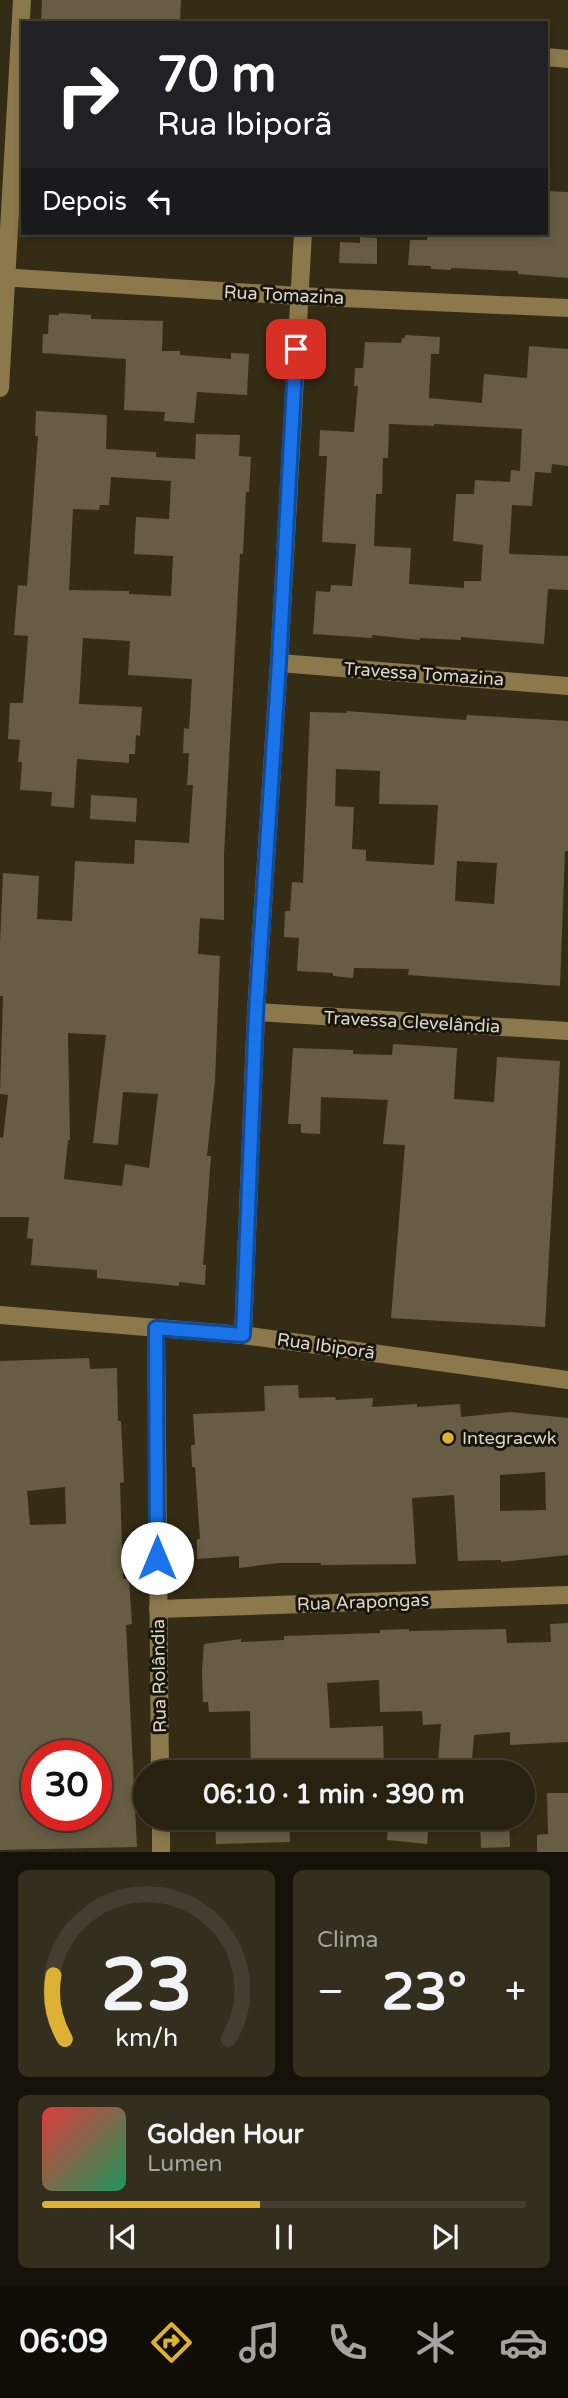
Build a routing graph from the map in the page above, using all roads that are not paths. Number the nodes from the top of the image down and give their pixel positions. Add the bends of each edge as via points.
1 (22, 0) edge
2 (21, 21) edge
3 (21, 28) edge
4 (548, 57) edge
5 (568, 58) edge
6 (303, 235) edge
7 (3, 277) edge
8 (299, 296) junction
9 (568, 308) edge
10 (0, 388) edge
11 (279, 663) junction
12 (568, 686) edge
13 (256, 1013) junction
14 (568, 1031) edge
15 (0, 1315) edge
16 (156, 1328) junction
17 (243, 1335) junction
18 (568, 1380) edge
19 (568, 1595) edge
20 (158, 1609) junction
21 (160, 1760) edge
22 (161, 1830) edge
23 (162, 1852) edge

1 - 2 street
3 - 7 street
4 - 5 street
6 - 8 street
7 - 8 street, Rua Tomazina
7 - 10 street
8 - 9 street, Rua Tomazina
8 - 11 street
11 - 12 street, Travessa Tomazina
11 - 13 street
13 - 14 street, Travessa Clevelândia
13 - 17 street
15 - 16 street, Rua Ibiporã
16 - 17 street, Rua Ibiporã
16 - 20 street, Rua Rolândia
17 - 18 street, Rua Ibiporã
19 - 20 street, Rua Arapongas
20 - 21 street, Rua Rolândia
22 - 23 street

